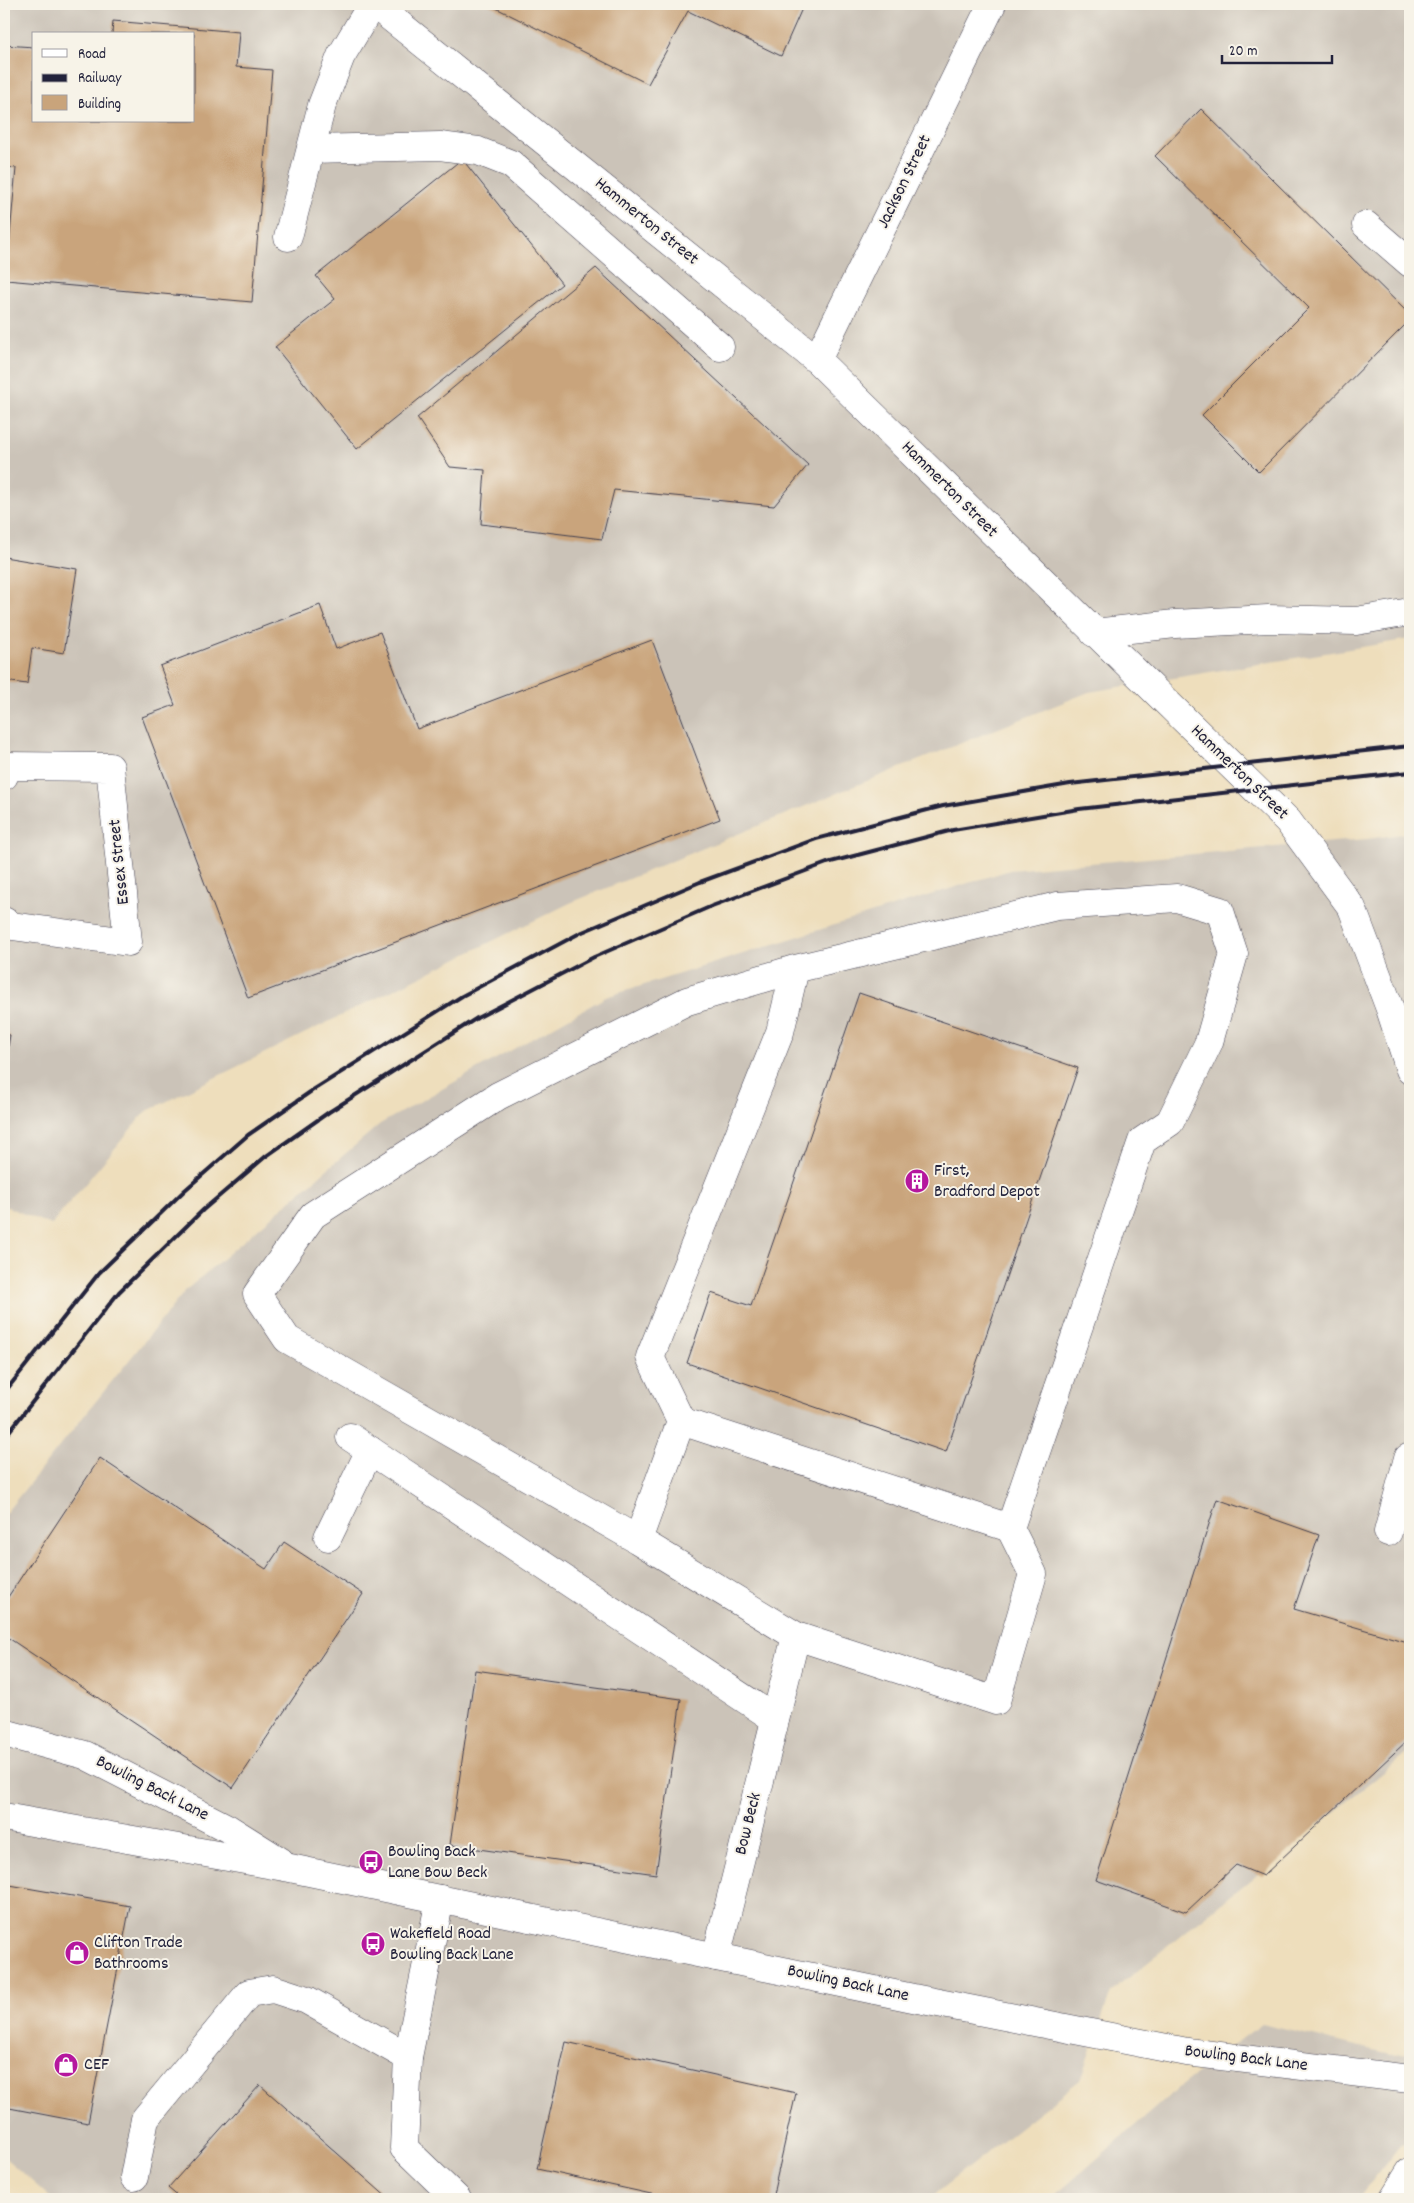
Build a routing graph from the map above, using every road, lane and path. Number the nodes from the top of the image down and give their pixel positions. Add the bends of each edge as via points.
1 (373, 4) edge
2 (992, 4) edge
3 (311, 149) junction
4 (1366, 226) dead end
5 (288, 237) dead end
6 (1410, 263) edge
7 (720, 346) dead end
8 (817, 360) junction
9 (1410, 612) edge
10 (1094, 633) junction
11 (4, 776) edge
12 (4, 921) edge
13 (795, 969) junction
14 (1410, 1070) edge
15 (681, 1421) junction
16 (1410, 1457) edge
17 (1010, 1528) junction
18 (1388, 1532) dead end
19 (328, 1537) dead end
20 (638, 1540) junction
21 (796, 1636) junction
22 (775, 1719) junction
23 (4, 1733) edge
24 (4, 1817) edge
25 (290, 1868) junction
26 (440, 1899) junction
27 (716, 1957) junction
28 (408, 2058) junction
29 (1410, 2079) edge
30 (1410, 2172) edge
31 (134, 2177) dead end
32 (457, 2199) edge
33 (1393, 2199) edge

1 - 3 street via 342,56 322,105
1 - 8 street, Hammerton Street
2 - 8 street, Jackson Street
3 - 5 street
3 - 7 street via 440,146 478,151 511,164
4 - 6 street
8 - 10 street, Hammerton Street
9 - 10 street via 1356,620 1268,619
10 - 14 street, Hammerton Street via 1288,821 1352,908
11 - 12 street, Essex Street via 6,766 110,768 128,942 12,926
13 - 15 street via 780,1032 650,1357
13 - 17 street via 1057,906 1177,898 1220,911 1234,954 1209,1042 1170,1122 1142,1141
13 - 20 street via 687,1001 498,1096 313,1215 257,1294 287,1339
15 - 17 street
15 - 20 street
16 - 18 street
17 - 21 street via 1033,1574 996,1701
19 - 22 street via 360,1444
20 - 21 street
21 - 22 street, Bow Beck
22 - 27 street, Bow Beck
23 - 25 street, Bowling Back Lane via 85,1755 229,1829
24 - 25 street, Bowling Back Lane
25 - 26 street, Bowling Back Lane
26 - 27 street, Bowling Back Lane
26 - 28 street
27 - 29 street, Bowling Back Lane via 1187,2052
28 - 31 street via 307,2000 273,1989 248,1993 145,2119
28 - 32 street via 404,2148
30 - 33 street

